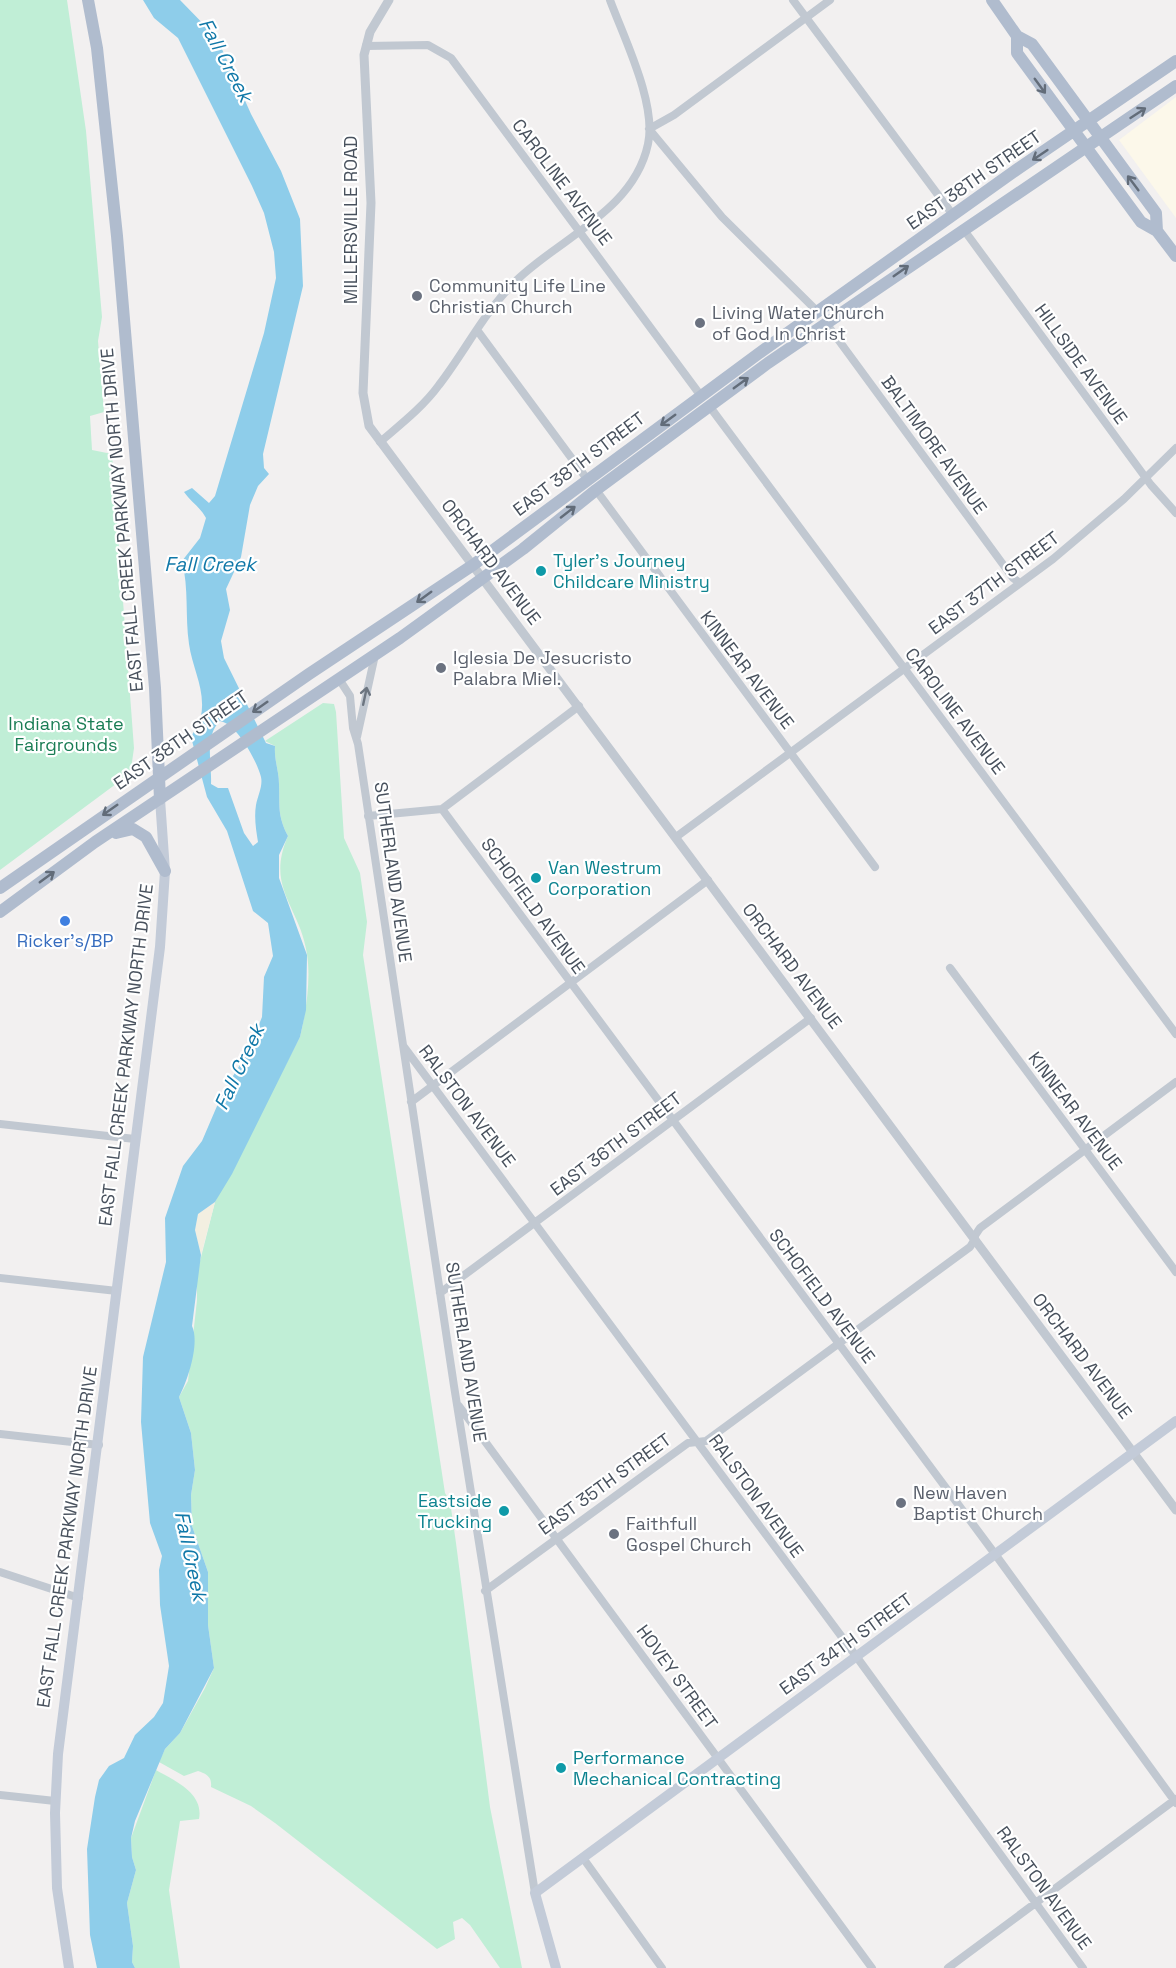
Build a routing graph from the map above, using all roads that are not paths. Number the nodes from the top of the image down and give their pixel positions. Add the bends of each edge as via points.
1 (88, 0) edge
2 (389, 0) edge
3 (610, 0) edge
4 (793, 0) edge
5 (830, 0) edge
6 (992, 0) edge
7 (807, 18) junction
8 (1017, 36) junction
9 (366, 46) junction
10 (1176, 61) edge
11 (1176, 86) edge
12 (1088, 122) junction
13 (649, 129) junction
14 (1074, 132) junction
15 (1100, 138) junction
16 (1086, 147) junction
17 (953, 215) junction
18 (580, 230) junction
19 (964, 230) junction
20 (1157, 231) junction
21 (1176, 256) edge
22 (818, 312) junction
23 (826, 323) junction
24 (477, 330) junction
25 (701, 396) junction
26 (710, 407) junction
27 (380, 442) junction
28 (1176, 448) edge
29 (1145, 478) junction
30 (587, 479) junction
31 (596, 490) junction
32 (1176, 513) edge
33 (473, 565) junction
34 (483, 578) junction
35 (1020, 584) junction
36 (376, 654) junction
37 (905, 669) junction
38 (339, 679) junction
39 (579, 706) junction
40 (357, 739) junction
41 (790, 753) junction
42 (159, 777) junction
43 (160, 799) junction
44 (442, 809) junction
45 (368, 816) junction
46 (676, 837) junction
47 (95, 842) junction
48 (875, 867) dead end
49 (165, 871) junction
50 (708, 880) junction
51 (0, 888) edge
52 (0, 912) edge
53 (950, 968) dead end
54 (572, 984) junction
55 (811, 1018) junction
56 (1176, 1034) edge
57 (402, 1045) junction
58 (1176, 1082) edge
59 (433, 1086) junction
60 (411, 1102) junction
61 (673, 1120) junction
62 (0, 1124) edge
63 (135, 1139) junction
64 (1085, 1150) junction
65 (535, 1222) junction
66 (975, 1238) junction
67 (1176, 1272) edge
68 (0, 1278) edge
69 (117, 1292) junction
70 (440, 1293) junction
71 (839, 1344) junction
72 (457, 1404) junction
73 (1176, 1421) edge
74 (0, 1434) edge
75 (698, 1443) junction
76 (99, 1445) junction
77 (1134, 1452) junction
78 (1176, 1510) edge
79 (556, 1538) junction
80 (995, 1554) junction
81 (0, 1572) edge
82 (486, 1591) junction
83 (79, 1598) junction
84 (856, 1656) junction
85 (718, 1758) junction
86 (0, 1795) edge
87 (55, 1801) junction
88 (1175, 1801) edge
89 (583, 1858) junction
90 (535, 1893) junction
91 (1035, 1903) junction
92 (69, 1968) edge
93 (556, 1968) edge
94 (662, 1968) edge
95 (872, 1968) edge
96 (948, 1968) edge
97 (1083, 1968) edge

1 - 42 main road, EAST FALL CREEK PARKWAY NORTH DRIVE via 97,48 117,236
2 - 9 street, MILLERSVILLE ROAD via 374,23
3 - 13 street via 639,80
4 - 7 street
5 - 7 street
6 - 8 main road
7 - 13 street
7 - 17 street
8 - 12 main road via 1032,44
8 -> 14 main road via 1017,53
9 - 18 street, CAROLINE AVENUE via 428,45 451,58
9 - 27 street, MILLERSVILLE ROAD via 371,203 363,401 366,418
10 - 12 main road, EAST 38TH STREET
15 -> 11 main road, EAST 38TH STREET
12 - 14 main road, EAST 38TH STREET
12 - 15 main road
13 - 18 street via 644,158 630,184 607,210
13 - 22 street via 722,217
14 - 16 main road
14 -> 17 main road, EAST 38TH STREET
15 - 16 main road, EAST 38TH STREET
20 -> 15 main road via 1156,213
16 - 19 main road, EAST 38TH STREET
16 - 20 main road via 1141,222
17 - 22 main road, EAST 38TH STREET
18 - 24 street via 517,280
18 - 25 street, CAROLINE AVENUE
23 -> 19 main road, EAST 38TH STREET
19 - 29 street, HILLSIDE AVENUE
20 - 21 main road
22 - 25 main road, EAST 38TH STREET
26 -> 23 main road, EAST 38TH STREET
23 - 35 street, BALTIMORE AVENUE
24 - 27 street via 432,394
24 - 30 street
25 -> 30 main road, EAST 38TH STREET
26 - 31 main road, EAST 38TH STREET
26 - 37 street, CAROLINE AVENUE
27 - 33 street, ORCHARD AVENUE
28 - 29 street, EAST 37TH STREET
29 - 32 street, HILLSIDE AVENUE
29 - 35 street, EAST 37TH STREET via 1085,533
30 - 33 main road, EAST 38TH STREET
34 -> 31 main road, EAST 38TH STREET
31 - 41 street, KINNEAR AVENUE
33 - 34 street, ORCHARD AVENUE
33 -> 42 main road, EAST 38TH STREET
34 - 36 main road, EAST 38TH STREET
34 - 39 street, ORCHARD AVENUE
35 - 37 street, EAST 37TH STREET
36 - 38 main road, EAST 38TH STREET
40 -> 36 street, SUTHERLAND AVENUE
37 - 41 street, EAST 37TH STREET
37 - 56 street, CAROLINE AVENUE
38 - 40 street, SUTHERLAND AVENUE via 350,696
38 - 43 main road, EAST 38TH STREET
39 - 44 street
39 - 46 street, ORCHARD AVENUE
40 - 45 street, SUTHERLAND AVENUE
41 - 46 street, EAST 37TH STREET
41 - 48 street, KINNEAR AVENUE
42 - 43 main road, EAST FALL CREEK PARKWAY NORTH DRIVE
42 -> 51 main road, EAST 38TH STREET
43 - 47 main road, EAST 38TH STREET
43 - 49 main road, EAST FALL CREEK PARKWAY NORTH DRIVE
44 - 45 street
44 - 54 street, SCHOFIELD AVENUE
45 - 57 street, SUTHERLAND AVENUE
46 - 50 street, ORCHARD AVENUE
47 - 49 main road via 134,829 146,837
52 -> 47 main road, EAST 38TH STREET
49 - 63 main road, EAST FALL CREEK PARKWAY NORTH DRIVE
50 - 54 street
50 - 55 street, ORCHARD AVENUE
53 - 64 street, KINNEAR AVENUE
54 - 59 street
54 - 61 street, SCHOFIELD AVENUE
55 - 61 street, EAST 36TH STREET
55 - 66 street, ORCHARD AVENUE
57 - 59 street, RALSTON AVENUE
57 - 60 street, SUTHERLAND AVENUE
58 - 64 street, EAST 35TH STREET
59 - 60 street
59 - 65 street, RALSTON AVENUE
60 - 70 street, SUTHERLAND AVENUE
61 - 65 street, EAST 36TH STREET
61 - 71 street, SCHOFIELD AVENUE
62 - 63 street
63 - 69 main road, EAST FALL CREEK PARKWAY NORTH DRIVE
64 - 66 street, EAST 35TH STREET via 980,1228
64 - 67 street, KINNEAR AVENUE
65 - 70 street, EAST 36TH STREET
65 - 75 street, RALSTON AVENUE
66 - 71 street, EAST 35TH STREET via 970,1247
66 - 77 street, ORCHARD AVENUE
68 - 69 street
69 - 76 main road, EAST FALL CREEK PARKWAY NORTH DRIVE
70 - 72 street, SUTHERLAND AVENUE
71 - 75 street, EAST 35TH STREET
71 - 80 street, SCHOFIELD AVENUE
72 - 79 street, HOVEY STREET
72 - 82 street, SUTHERLAND AVENUE
73 - 77 main road, EAST 34TH STREET
74 - 76 street
75 - 79 street, EAST 35TH STREET via 688,1443
75 - 84 street, RALSTON AVENUE
76 - 83 main road, EAST FALL CREEK PARKWAY NORTH DRIVE
77 - 78 street, ORCHARD AVENUE
77 - 80 main road, EAST 34TH STREET
79 - 82 street, EAST 35TH STREET
79 - 85 street, HOVEY STREET
80 - 84 main road, EAST 34TH STREET
80 - 88 street, SCHOFIELD AVENUE
81 - 83 street
82 - 90 street, SUTHERLAND AVENUE
83 - 87 main road, EAST FALL CREEK PARKWAY NORTH DRIVE via 61,1720
84 - 85 main road, EAST 34TH STREET
84 - 91 street, RALSTON AVENUE
85 - 89 main road, EAST 34TH STREET
85 - 95 street, HOVEY STREET
86 - 87 street
87 - 92 main road, EAST FALL CREEK PARKWAY NORTH DRIVE via 57,1888
88 - 91 street
89 - 90 main road, EAST 34TH STREET
89 - 94 street
90 - 93 main road, SUTHERLAND AVENUE
91 - 96 street
91 - 97 street, RALSTON AVENUE

